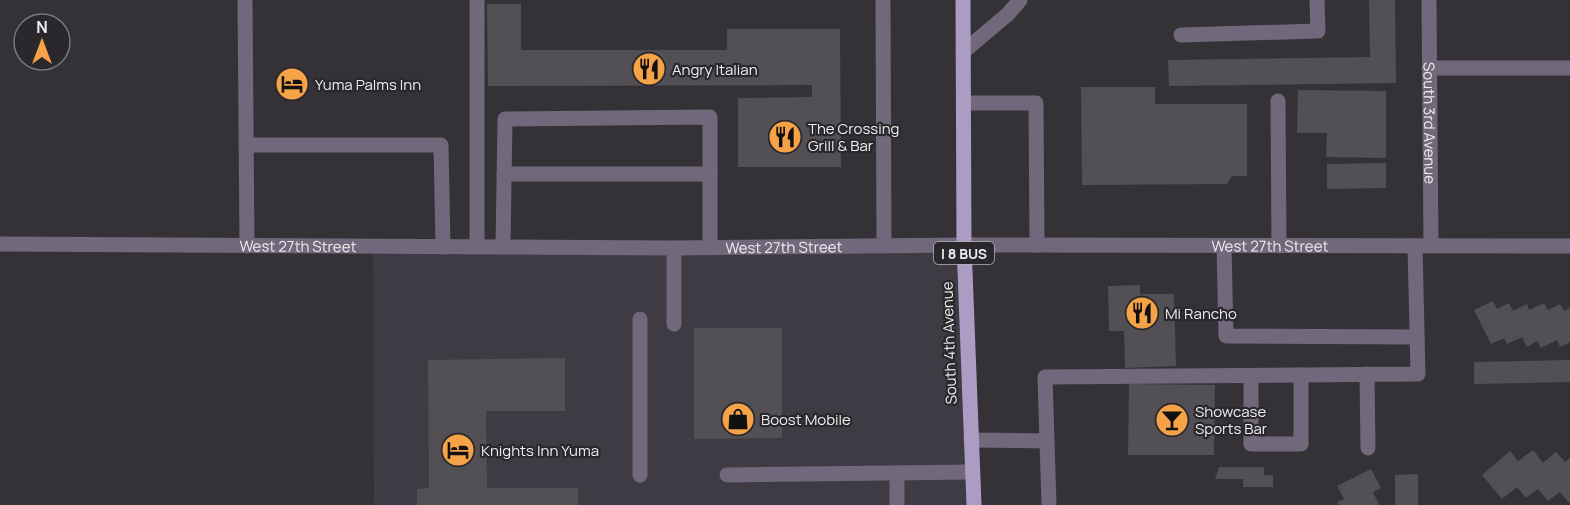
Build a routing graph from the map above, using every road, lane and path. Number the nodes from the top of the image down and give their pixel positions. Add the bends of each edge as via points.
1 (245, 0) edge
2 (477, 0) edge
3 (883, 0) edge
4 (963, 0) edge
5 (1020, 0) edge
6 (1317, 0) edge
7 (1429, 0) edge
8 (1181, 35) dead end
9 (963, 52) junction
10 (1430, 68) junction
11 (1570, 68) edge
12 (1278, 101) dead end
13 (964, 103) junction
14 (247, 145) junction
15 (504, 174) junction
16 (710, 174) junction
17 (0, 244) edge
18 (964, 245) junction
19 (1037, 245) junction
20 (247, 246) junction
21 (884, 246) junction
22 (1224, 246) junction
23 (1279, 246) junction
24 (1423, 246) junction
25 (1570, 246) edge
26 (443, 247) junction
27 (477, 247) junction
28 (503, 247) junction
29 (674, 248) junction
30 (710, 248) junction
31 (640, 319) dead end
32 (674, 324) dead end
33 (1417, 337) junction
34 (1301, 375) junction
35 (1367, 375) junction
36 (1251, 376) junction
37 (971, 440) junction
38 (1047, 441) junction
39 (1368, 448) dead end
40 (972, 472) junction
41 (897, 473) junction
42 (640, 475) dead end
43 (727, 475) dead end
44 (897, 505) edge
45 (974, 505) edge
46 (1049, 505) edge

1 - 14 street
2 - 27 street
3 - 21 street
4 - 9 main road, South 4th Avenue / I 8 BUS
5 - 9 street
6 - 8 street via 1318,31
7 - 10 street, South 3rd Avenue
9 - 13 main road, South 4th Avenue / I 8 BUS
10 - 11 street
10 - 24 street, South 3rd Avenue
12 - 23 street
13 - 18 main road, South 4th Avenue / I 8 BUS
13 - 19 street via 1036,103
14 - 20 street
14 - 26 street via 441,145
15 - 16 street
15 - 16 street via 505,119 710,117
15 - 28 street
16 - 30 street
17 - 20 street, West 27th Street
18 - 19 street, West 27th Street
18 - 21 street, West 27th Street
18 - 37 main road, South 4th Avenue / I 8 BUS
19 - 22 street, West 27th Street
20 - 26 street, West 27th Street
21 - 30 street, West 27th Street
22 - 23 street, West 27th Street
22 - 33 street via 1226,336
23 - 24 street, West 27th Street
24 - 25 street, West 27th Street
24 - 33 street, South 3rd Avenue
26 - 27 street, West 27th Street
27 - 28 street, West 27th Street
28 - 29 street, West 27th Street
29 - 30 street, West 27th Street
29 - 32 street
31 - 42 street
33 - 35 street, South 3rd Avenue via 1418,374
34 - 35 street
34 - 36 street
34 - 36 street via 1301,444 1251,444
35 - 39 street
36 - 38 street via 1045,377
37 - 38 street
37 - 40 main road, South 4th Avenue / I 8 BUS
38 - 46 street
40 - 41 street
40 - 45 main road, South 4th Avenue / I 8 BUS
41 - 43 street
41 - 44 street

